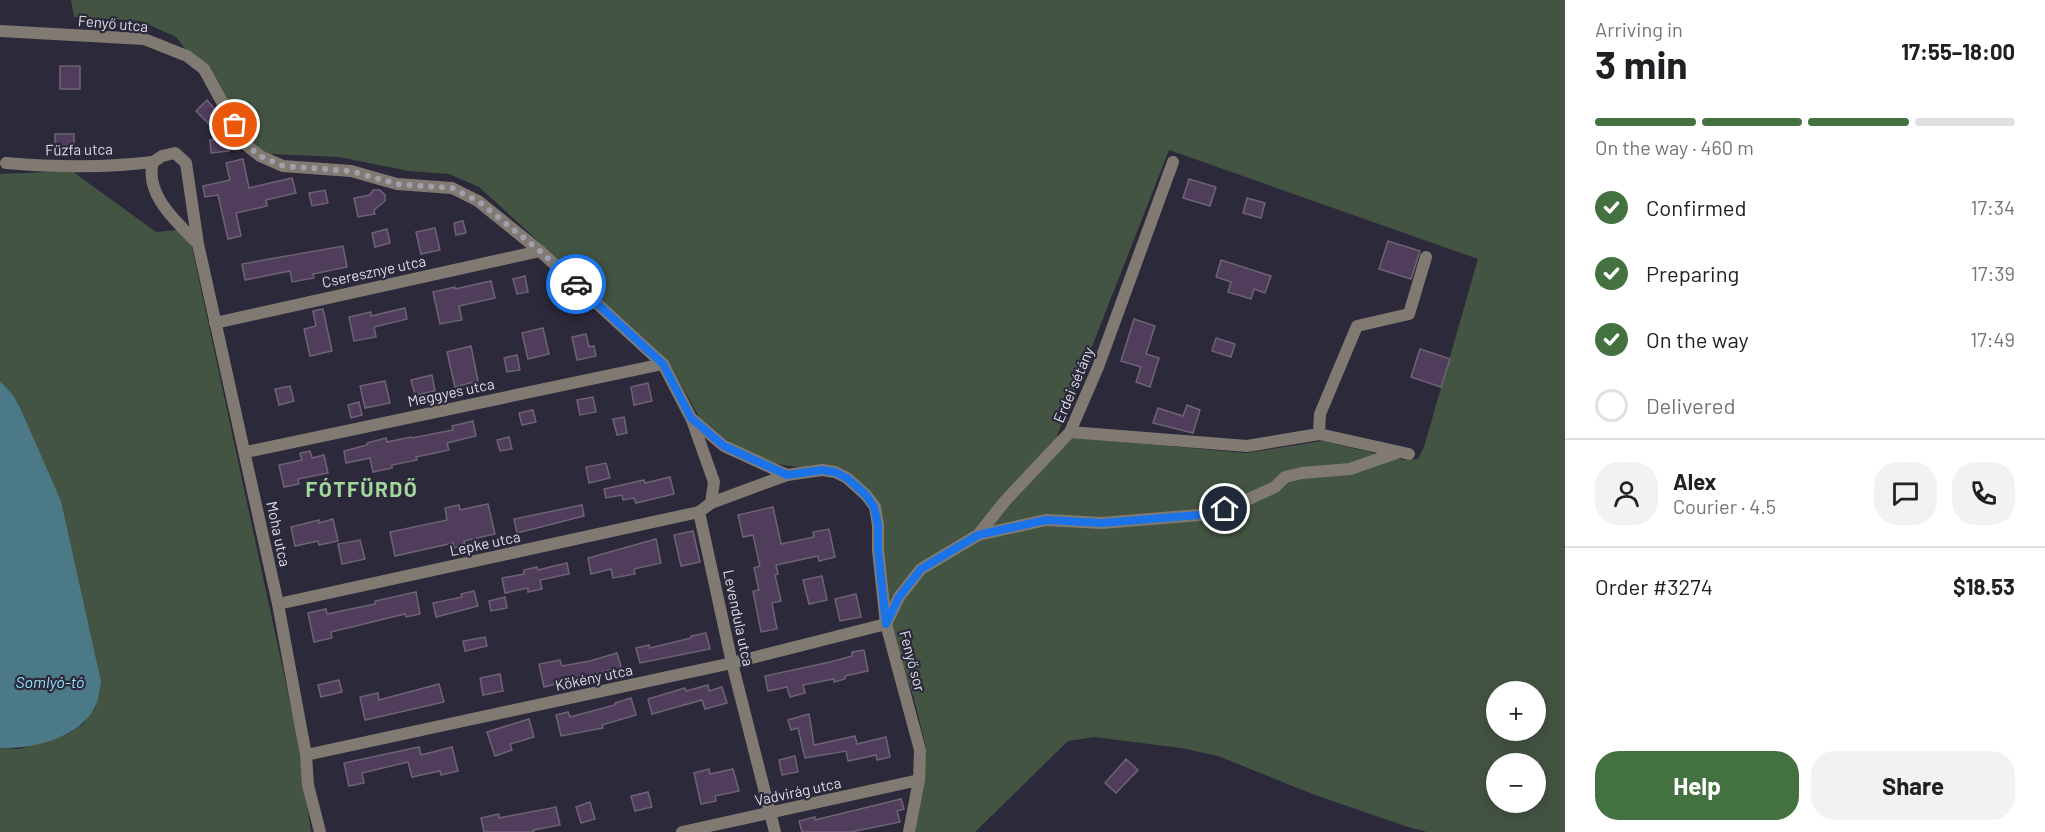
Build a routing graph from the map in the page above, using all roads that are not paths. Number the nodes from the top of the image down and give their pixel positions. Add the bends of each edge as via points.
1 (0, 31) edge
2 (153, 162) junction
3 (1173, 162) dead end
4 (6, 163) dead end
5 (198, 244) junction
6 (540, 251) junction
7 (1426, 257) dead end
8 (215, 323) junction
9 (663, 364) junction
10 (691, 418) junction
11 (1070, 432) junction
12 (1319, 434) junction
13 (246, 452) junction
14 (787, 475) junction
15 (711, 502) junction
16 (699, 512) junction
17 (978, 535) junction
18 (278, 604) junction
19 (886, 624) junction
20 (732, 663) junction
21 (306, 755) junction
22 (919, 780) junction
23 (770, 814) junction
24 (320, 832) edge
25 (682, 832) edge
26 (775, 832) edge
27 (909, 832) edge

1 - 6 street, Fenyő utca via 144,39 187,56 204,69 245,144 260,156 283,166 351,171 397,184 452,188 478,201
2 - 4 street, Fűzfa utca via 40,166
2 - 5 street via 150,174 157,195 168,213
2 - 5 street, Moha utca via 175,153 186,163
3 - 11 street, Erdei sétány
5 - 8 street, Moha utca
6 - 8 street, Cseresznye utca
6 - 9 street
7 - 12 street via 1409,314 1357,327 1320,414
8 - 13 street, Moha utca
9 - 10 street
9 - 13 street, Meggyes utca
10 - 14 street via 724,446
10 - 15 street via 714,482
11 - 12 street via 1247,446
11 - 17 street, Erdei sétány
12 - 17 street via 1404,453 1350,469 1285,477 1275,487 1211,514 1102,523 1046,520
13 - 18 street, Moha utca
14 - 15 street, Fenyő sor
14 - 19 street, Fenyő sor via 835,472 847,478 874,507
15 - 16 street
16 - 18 street, Lepke utca
16 - 20 street, Levendula utca
17 - 19 street, Erdei sétány via 921,569 899,597
18 - 21 street, Moha utca
19 - 20 street, Kökény utca
19 - 22 street, Fenyő sor via 920,750
20 - 21 street, Kökény utca
20 - 23 street, Levendula utca
21 - 24 street, Moha utca via 308,785
22 - 23 street, Vadvirág utca
22 - 27 street, Fenyő sor
23 - 25 street, Vadvirág utca
23 - 26 street, Levendula utca

